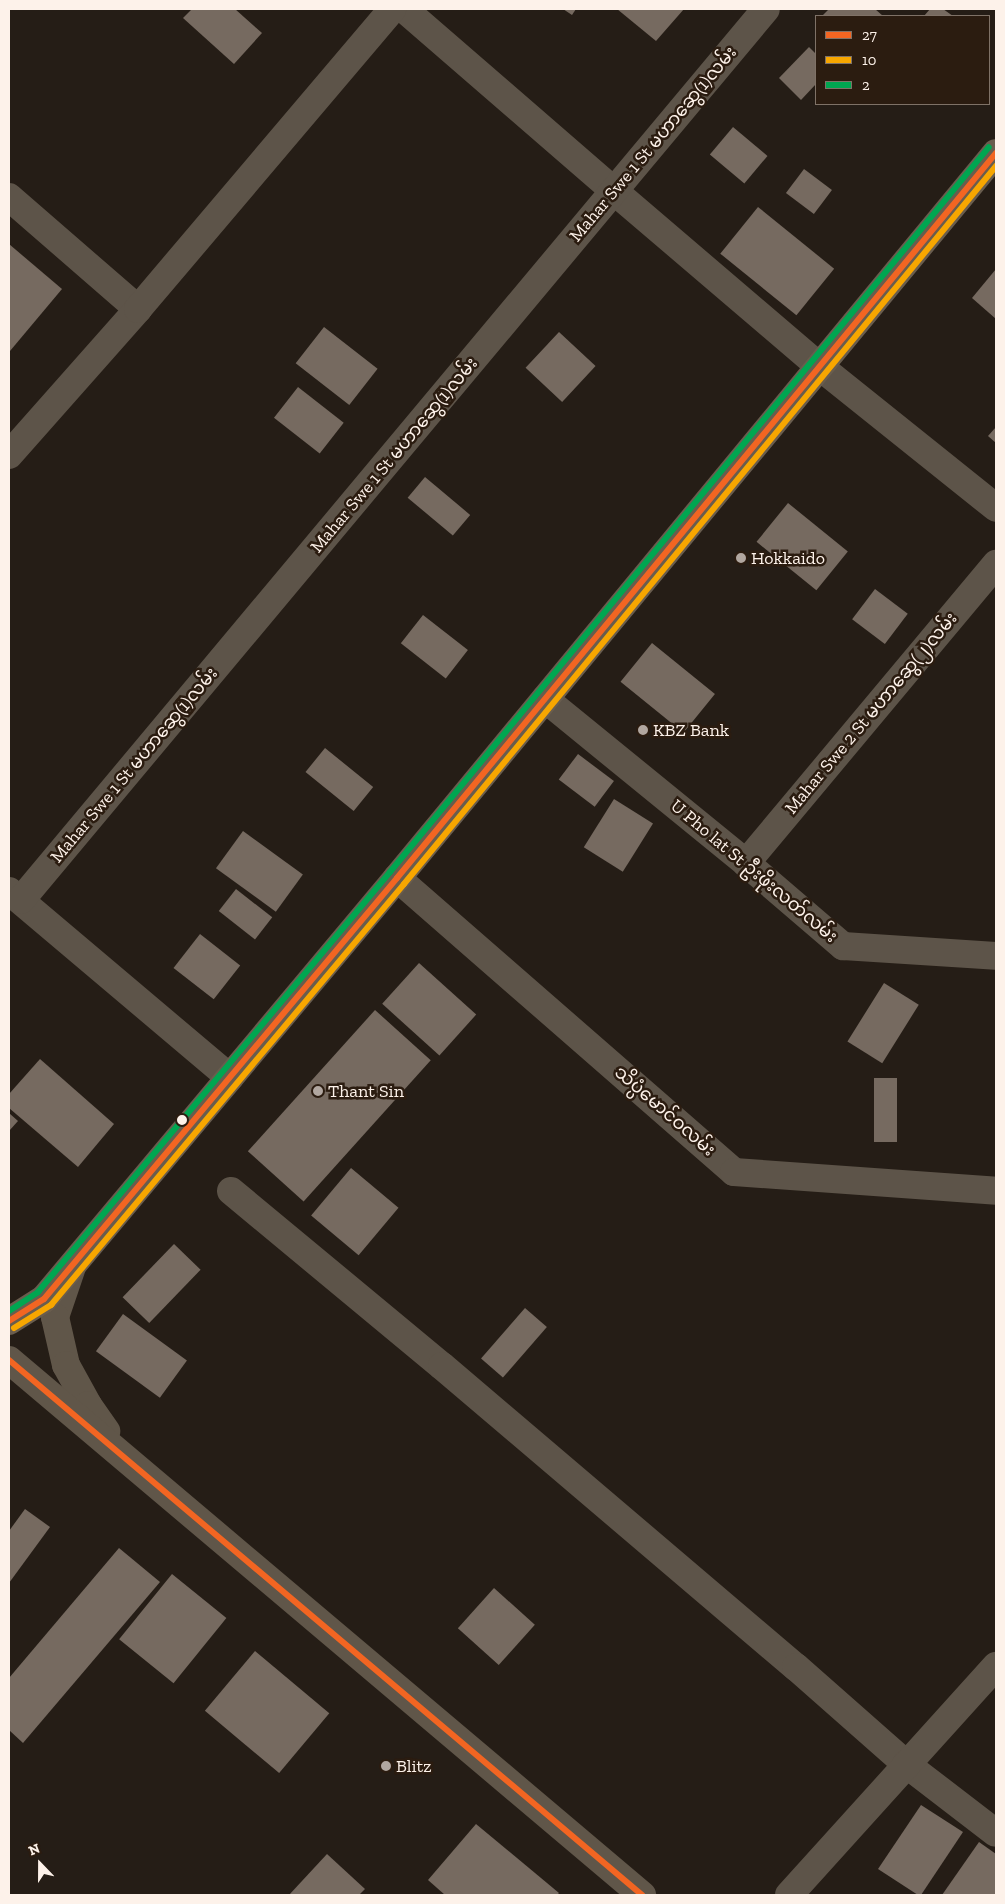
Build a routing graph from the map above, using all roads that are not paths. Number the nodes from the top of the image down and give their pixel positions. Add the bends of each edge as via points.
1 (392, 9) edge
2 (404, 9) edge
3 (766, 9) edge
4 (996, 153) edge
5 (614, 191) junction
6 (9, 197) edge
7 (138, 309) junction
8 (819, 366) junction
9 (9, 455) edge
10 (996, 508) edge
11 (996, 564) edge
12 (545, 699) junction
13 (746, 862) junction
14 (397, 878) junction
15 (15, 895) edge
16 (993, 951) edge
17 (230, 1078) junction
18 (231, 1191) dead end
19 (996, 1191) edge
20 (72, 1267) junction
21 (9, 1321) edge
22 (9, 1360) edge
23 (129, 1462) junction
24 (996, 1666) edge
25 (906, 1764) junction
26 (996, 1833) edge
27 (642, 1895) edge
28 (789, 1895) edge

1 - 7 street
2 - 5 street
3 - 5 street, Mahar Swe 1 St မဟာဆွေ(1)လမ်း
4 - 8 main road
5 - 8 street
5 - 15 street, Mahar Swe 1 St မဟာဆွေ(1)လမ်း
6 - 7 street
7 - 9 street
8 - 10 street
8 - 12 main road
11 - 13 street, Mahar Swe 2 St မဟာဆွေ(၂)လမ်း
12 - 13 street, U Pho lat St ဦးဖိုးလတ်လမ်း
12 - 14 main road
13 - 16 street, U Pho lat St ဦးဖိုးလတ်လမ်း via 843,946
14 - 17 main road
14 - 19 street, သိပ္ပံမောင်ဝလမ်း via 734,1172
15 - 17 street
17 - 20 main road
18 - 25 street via 789,1660
20 - 21 main road via 44,1299
20 - 23 main road via 56,1317 66,1365 88,1405
22 - 23 main road
23 - 27 main road
24 - 25 street
25 - 26 street
25 - 28 street

